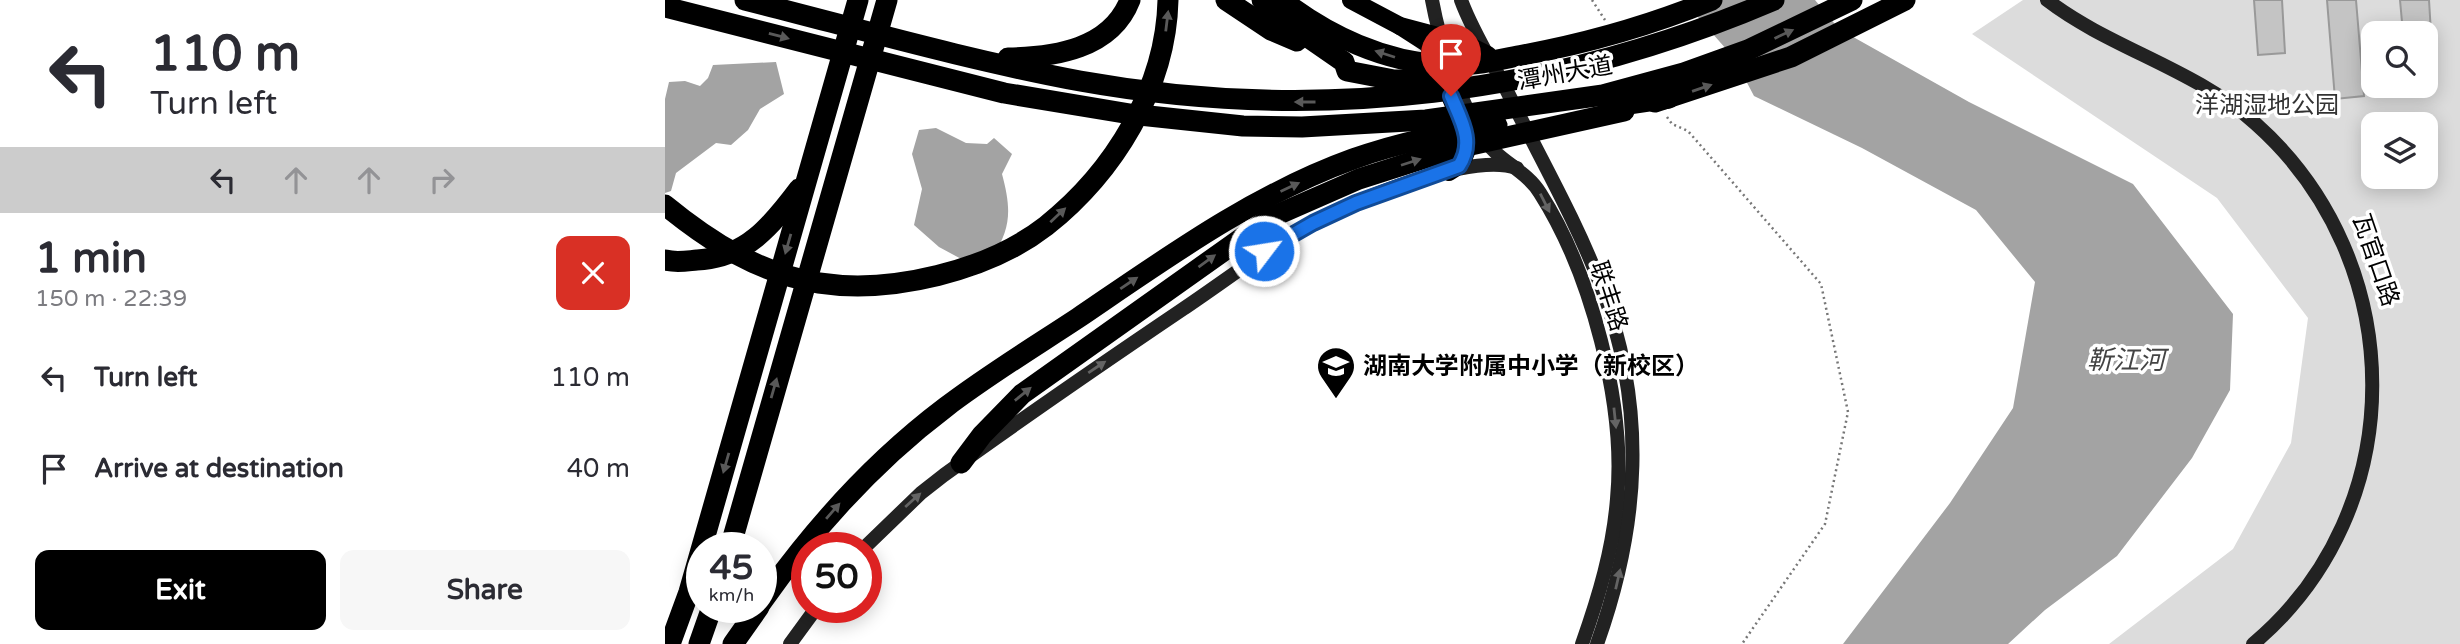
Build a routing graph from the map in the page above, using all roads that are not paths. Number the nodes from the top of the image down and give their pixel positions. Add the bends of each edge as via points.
1 (745, 0) edge
2 (858, 0) edge
3 (887, 0) edge
4 (1130, 0) edge
5 (1168, 0) edge
6 (1226, 0) edge
7 (1262, 0) edge
8 (1282, 0) edge
9 (1351, 0) edge
10 (1432, 0) edge
11 (1461, 0) edge
12 (1712, 0) edge
13 (1774, 0) edge
14 (1851, 0) edge
15 (1905, 0) edge
16 (2047, 0) edge
17 (2059, 0) edge
18 (665, 8) edge
19 (665, 24) edge
20 (1648, 25) junction
21 (1400, 26) junction
22 (748, 27) junction
23 (1439, 36) junction
24 (1488, 55) junction
25 (977, 58) junction
26 (1343, 62) junction
27 (1667, 106) junction
28 (1517, 168) junction
29 (1449, 172) junction
30 (807, 179) junction
31 (665, 205) edge
32 (665, 260) edge
33 (961, 463) junction
34 (735, 532) edge
35 (881, 532) edge
36 (777, 581) edge
37 (706, 623) edge
38 (748, 623) edge
39 (805, 623) edge
40 (670, 644) edge
41 (699, 644) edge
42 (733, 644) edge
43 (790, 644) edge
44 (1582, 644) edge
45 (1597, 644) edge
46 (2253, 644) edge
47 (2264, 644) edge

1 - 25 highway, 潭州大道
2 - 30 highway
34 -> 3 highway
4 - 25 highway via 1124,16 1086,45 1058,54
31 -> 5 highway via 710,240 749,262 820,283 860,286 910,281 1001,252 1045,226 1093,182 1127,137 1156,73 1168,23
6 - 26 highway via 1271,30
7 - 26 highway
20 -> 8 highway via 1550,50 1476,64 1443,65 1403,59 1348,42
9 - 21 main road
10 - 23 main road, 联丰路
11 - 24 main road, 联丰路
12 - 20 highway
13 -> 25 highway, 潭州大道 via 1614,58 1551,74 1393,98 1304,102 1188,95 1080,81
22 -> 14 highway, 潭州大道 via 1004,93 1130,114 1267,126 1367,124 1603,95 1748,50
27 -> 15 highway via 1791,57
16 - 46 main road via 2210,89 2257,125 2317,195 2352,264 2367,317 2373,375 2370,435 2363,466 2354,498 2327,555 2292,605
17 - 47 main road, 瓦官口路 via 2201,77 2263,121 2294,150 2335,211 2362,274 2379,359 2377,424 2367,479 2332,562 2307,598
18 - 22 highway
19 - 22 highway via 680,19
20 - 26 highway via 1573,55 1456,79 1394,80 1347,71
21 - 23 main road
21 - 29 main road via 1428,44 1467,136 1464,158
23 - 24 main road
23 - 28 main road, 联丰路 via 1450,71 1488,147
45 -> 24 main road, 联丰路 via 1627,541 1634,468 1630,403 1617,336 1601,286
33 -> 27 highway via 1022,394 1270,218 1346,184 1422,159 1499,138
36 -> 27 highway via 841,502 946,406 1213,227 1268,197 1351,159 1447,133
28 - 29 main road via 1489,163
28 -> 44 main road, 联丰路 via 1540,193 1571,254 1587,294 1612,387 1619,456 1617,500 1609,559
33 -> 29 main road via 1264,251 1356,203
30 - 32 highway via 772,226 748,245 715,259
30 -> 40 highway via 689,592
35 -> 33 main road
37 - 41 highway
38 - 42 highway
39 - 43 main road

